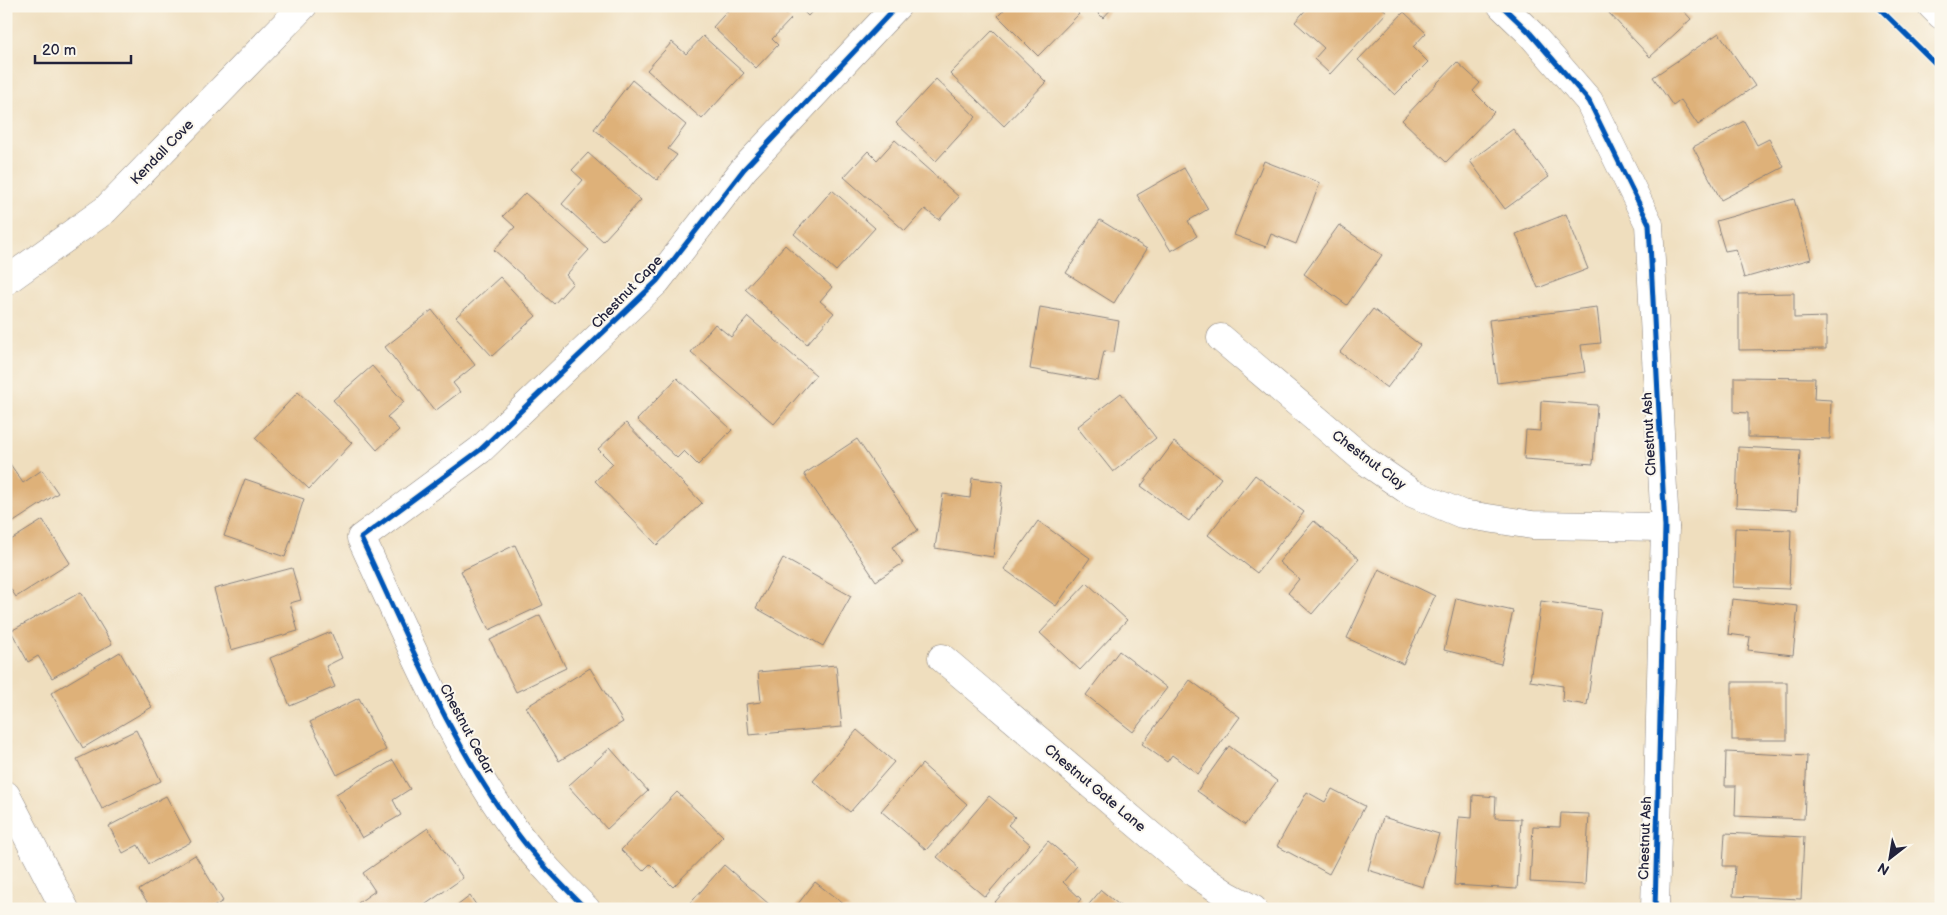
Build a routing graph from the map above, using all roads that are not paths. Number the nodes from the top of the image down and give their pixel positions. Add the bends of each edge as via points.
1 (303, 6) edge
2 (897, 6) edge
3 (1502, 6) edge
4 (1932, 6) edge
5 (1941, 15) edge
6 (6, 281) edge
7 (1221, 338) dead end
8 (1665, 527) junction
9 (360, 538) joint
10 (942, 658) dead end
11 (6, 795) edge
12 (16, 839) edge
13 (65, 909) edge
14 (586, 909) edge
15 (1253, 909) edge
16 (1654, 909) edge

1 - 6 street, Kendall Cove via 105,210
2 - 9 street, Chestnut Cape via 744,169 657,281 480,450
3 - 8 street, Chestnut Ash via 1589,101 1649,224
4 - 5 street
7 - 8 street, Chestnut Clay via 1367,462 1412,493 1462,514 1532,525
8 - 16 street, Chestnut Ash
9 - 14 street, Chestnut Cedar via 445,716 479,776 517,834
10 - 15 street, Chestnut Gate Lane via 1196,874
11 - 12 street
12 - 13 street

